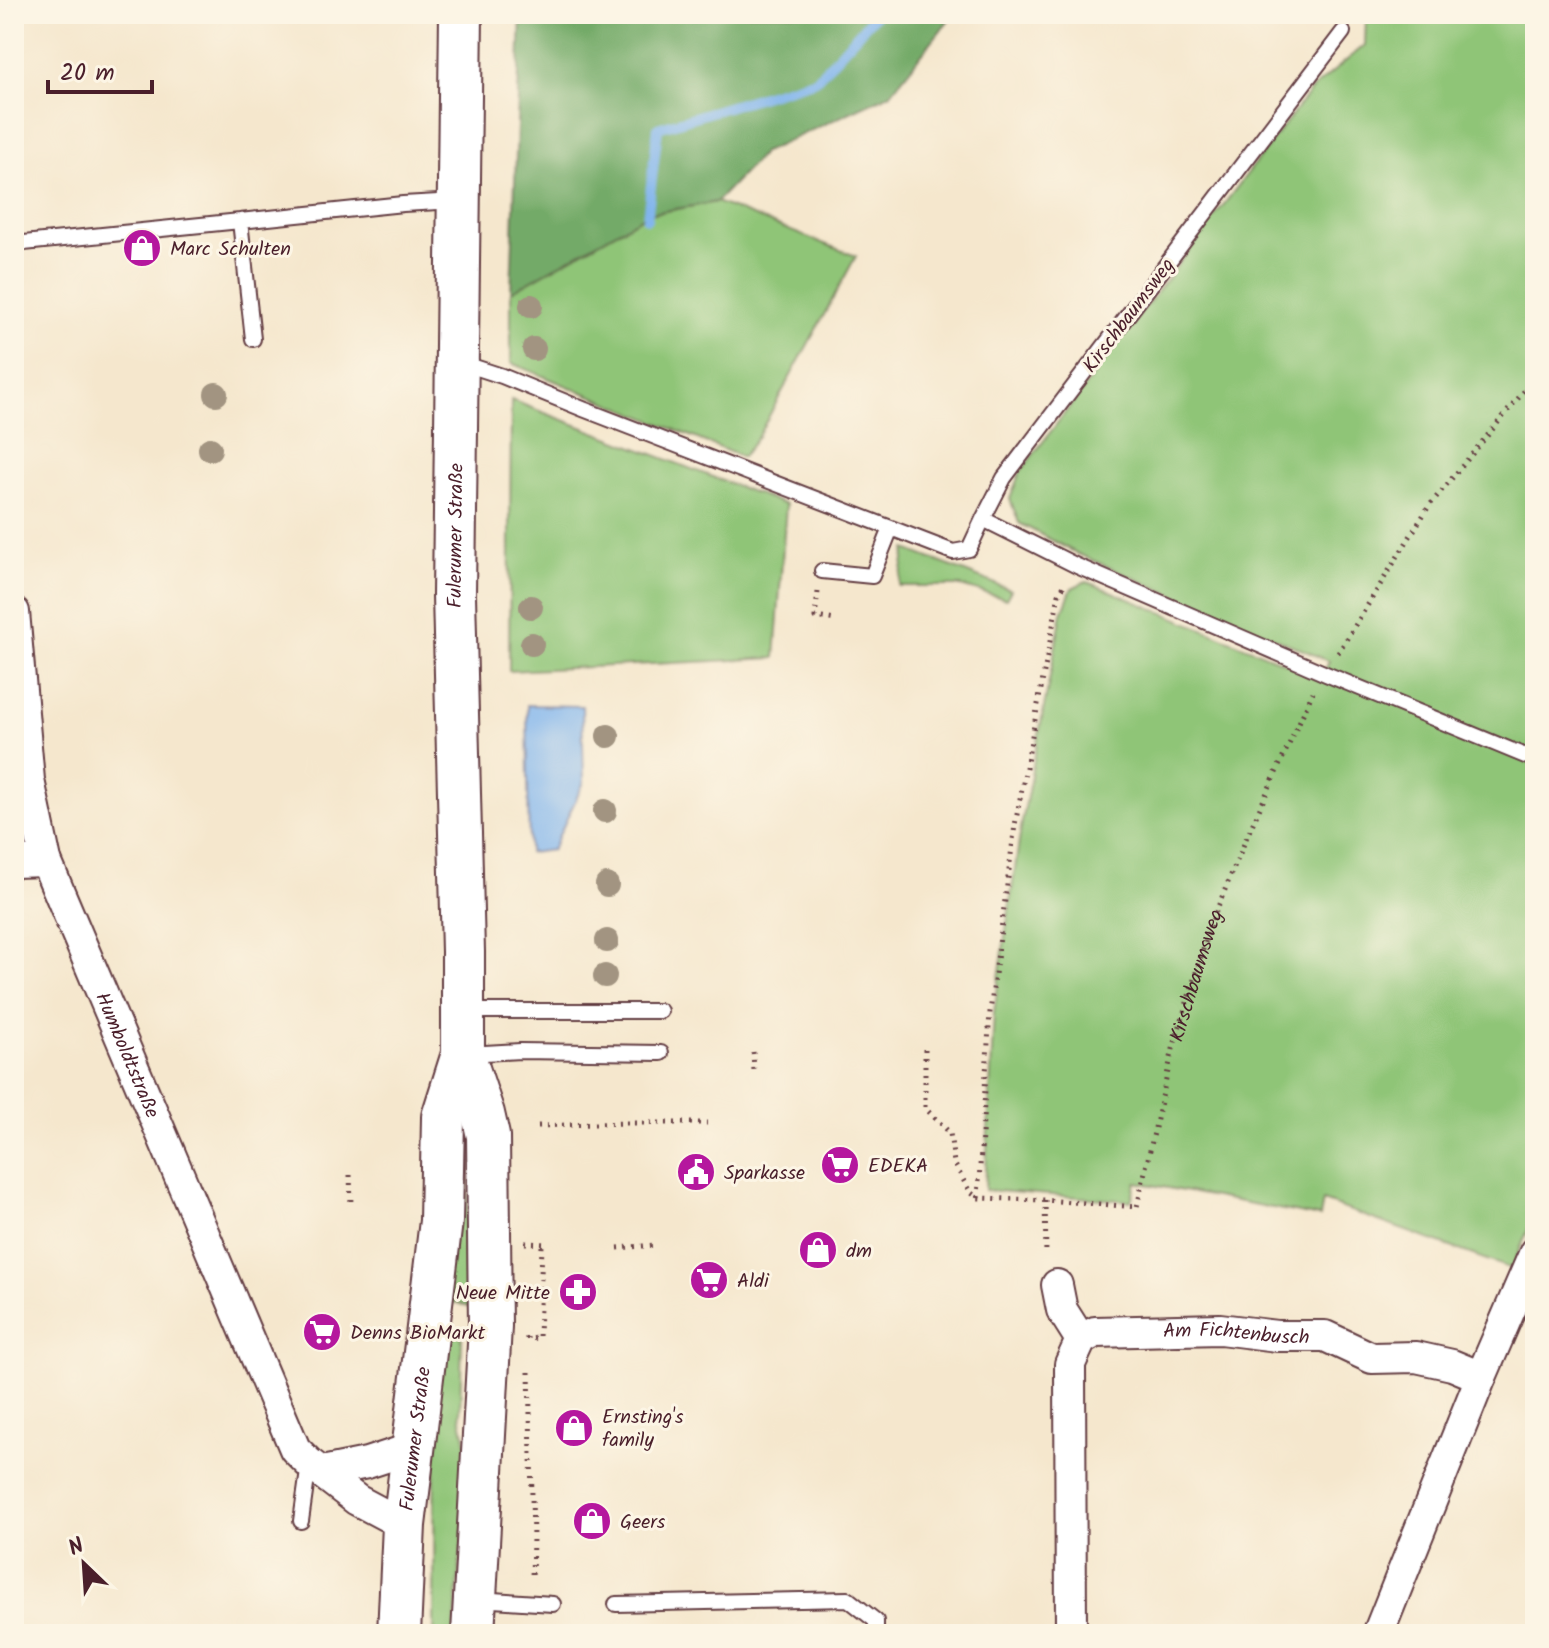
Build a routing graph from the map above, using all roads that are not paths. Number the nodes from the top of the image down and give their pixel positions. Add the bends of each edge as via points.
1 (462, 15) edge
2 (1343, 32) dead end
3 (458, 201) junction
4 (240, 221) junction
5 (14, 244) edge
6 (253, 339) dead end
7 (457, 361) junction
8 (983, 519) junction
9 (891, 528) junction
10 (822, 571) dead end
11 (14, 612) edge
12 (1535, 760) edge
13 (46, 861) junction
14 (14, 862) edge
15 (463, 1011) junction
16 (660, 1011) dead end
17 (661, 1053) dead end
18 (463, 1054) junction
19 (1535, 1252) edge
20 (1057, 1285) road end
21 (430, 1317) junction
22 (490, 1326) junction
23 (1081, 1340) junction
24 (1481, 1377) junction
25 (413, 1448) junction
26 (316, 1468) junction
27 (301, 1521) dead end
28 (404, 1525) junction
29 (553, 1604) dead end
30 (616, 1604) dead end
31 (474, 1616) edge
32 (399, 1634) edge
33 (876, 1634) edge
34 (1071, 1634) edge
35 (1378, 1634) edge

1 - 3 main road, Fulerumer Straße
2 - 8 lane, Kirschbaumsweg via 1004,478
3 - 4 lane
3 - 7 main road, Fulerumer Straße
4 - 5 lane
4 - 6 lane
7 - 9 lane
7 - 15 main road, Fulerumer Straße via 454,595
8 - 9 lane, Kirschbaumsweg via 969,549 953,552
8 - 12 lane via 1077,566
9 - 10 lane via 872,576
11 - 13 street, Humboldtstraße via 29,780
13 - 14 street
13 - 26 street, Humboldtstraße via 295,1449
15 - 16 lane
15 - 18 main road, Fulerumer Straße
17 - 18 lane
18 - 21 main road, Fulerumer Straße via 443,1117 441,1221
18 - 22 main road, Fulerumer Straße via 488,1136
19 - 24 street
20 - 23 street via 1062,1310
21 - 22 main road via 456,1316
21 - 25 main road, Fulerumer Straße
22 - 31 main road, Fulerumer Straße
23 - 24 street, Am Fichtenbusch via 1095,1332 1220,1329 1325,1336 1372,1358 1416,1357
23 - 34 street via 1070,1364
24 - 35 street
25 - 26 street via 367,1463
25 - 28 main road, Fulerumer Straße
26 - 27 lane
26 - 28 street, Humboldtstraße via 357,1500
28 - 32 main road, Fulerumer Straße
29 - 31 lane via 531,1602
30 - 33 lane via 848,1599 876,1621

